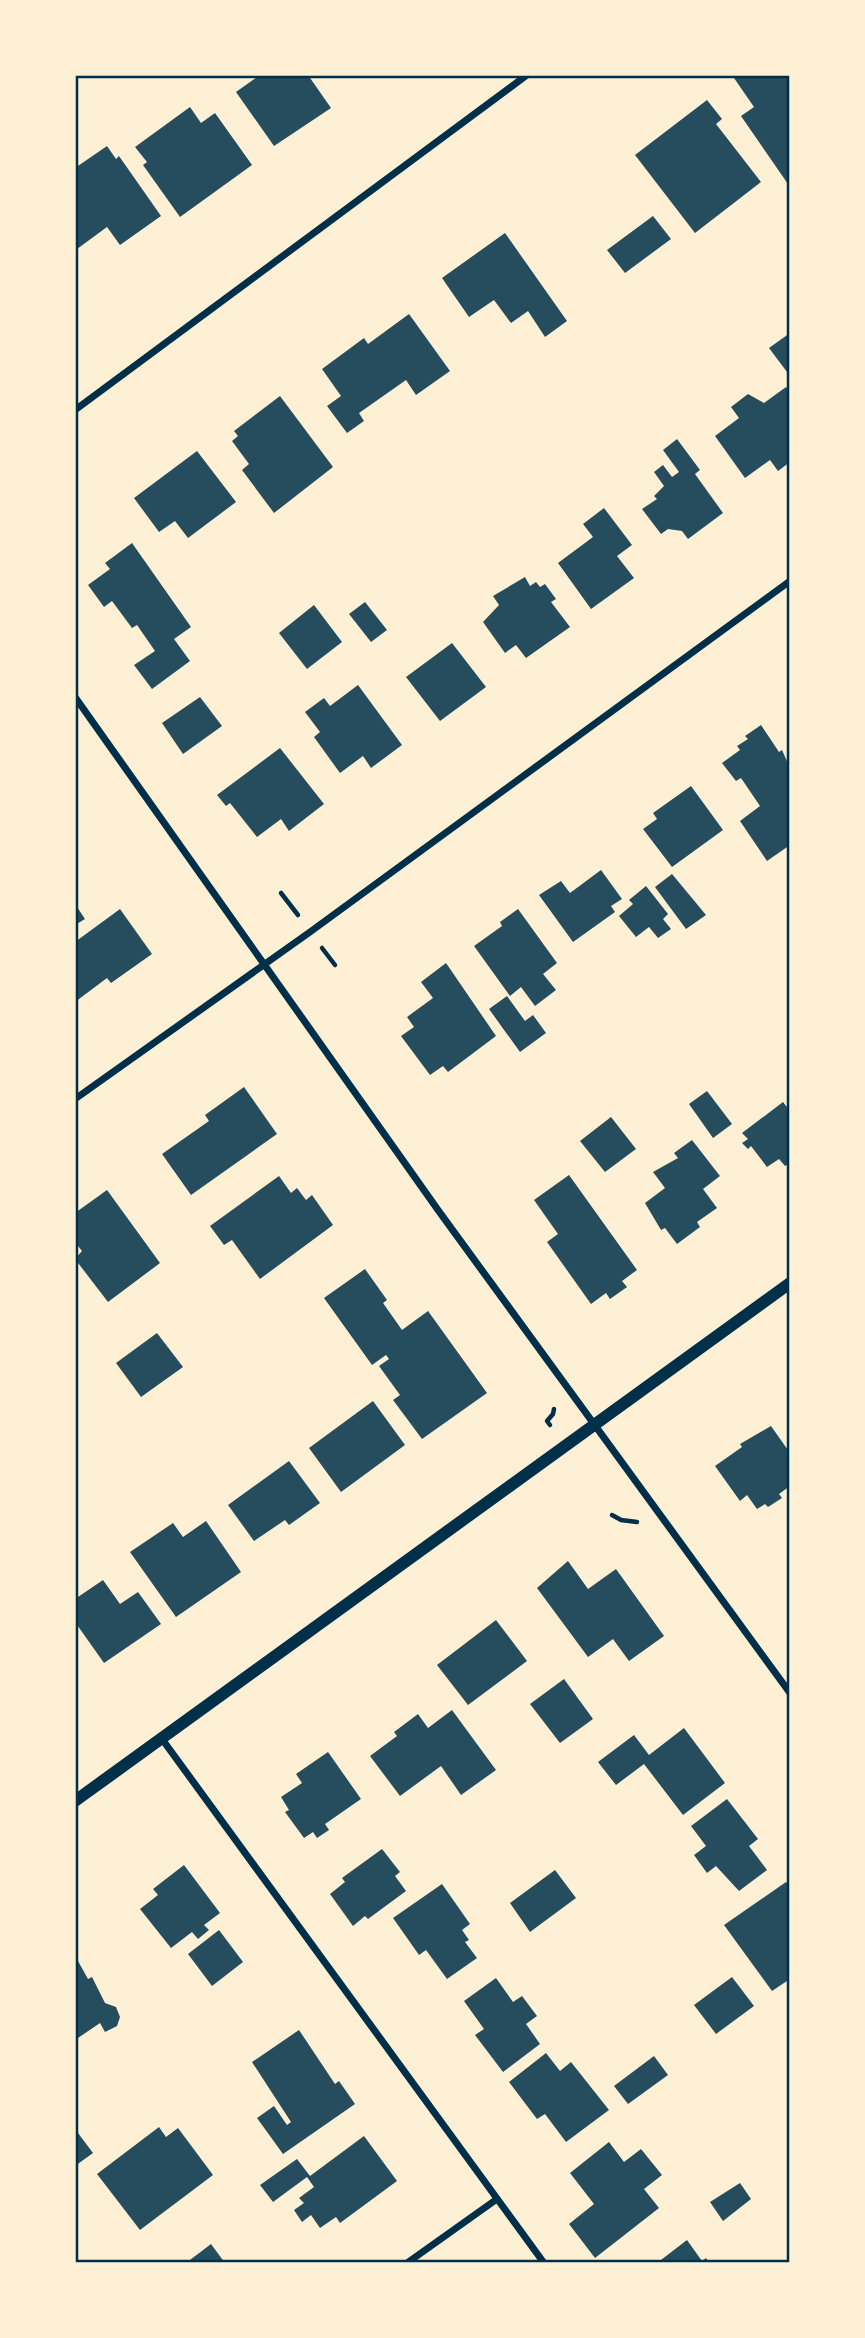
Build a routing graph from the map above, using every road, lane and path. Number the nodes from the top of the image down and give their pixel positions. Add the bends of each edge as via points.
1 (527, 75) edge
2 (75, 410) edge
3 (790, 581) edge
4 (75, 697) edge
5 (281, 893) dead end
6 (299, 916) dead end
7 (321, 948) dead end
8 (266, 962) junction
9 (335, 965) dead end
10 (75, 1099) edge
11 (790, 1283) edge
12 (594, 1422) junction
13 (612, 1515) dead end
14 (638, 1522) dead end
15 (790, 1693) edge
16 (162, 1738) junction
17 (75, 1801) edge
18 (497, 2199) junction
19 (407, 2263) edge
20 (544, 2263) edge

1 - 2 street
3 - 8 street
4 - 8 street
5 - 6 path
7 - 9 path
8 - 10 street
8 - 12 street via 438,1210
11 - 12 street
12 - 15 street
12 - 16 street
13 - 14 path
16 - 17 street
16 - 18 street
18 - 19 street
18 - 20 street

